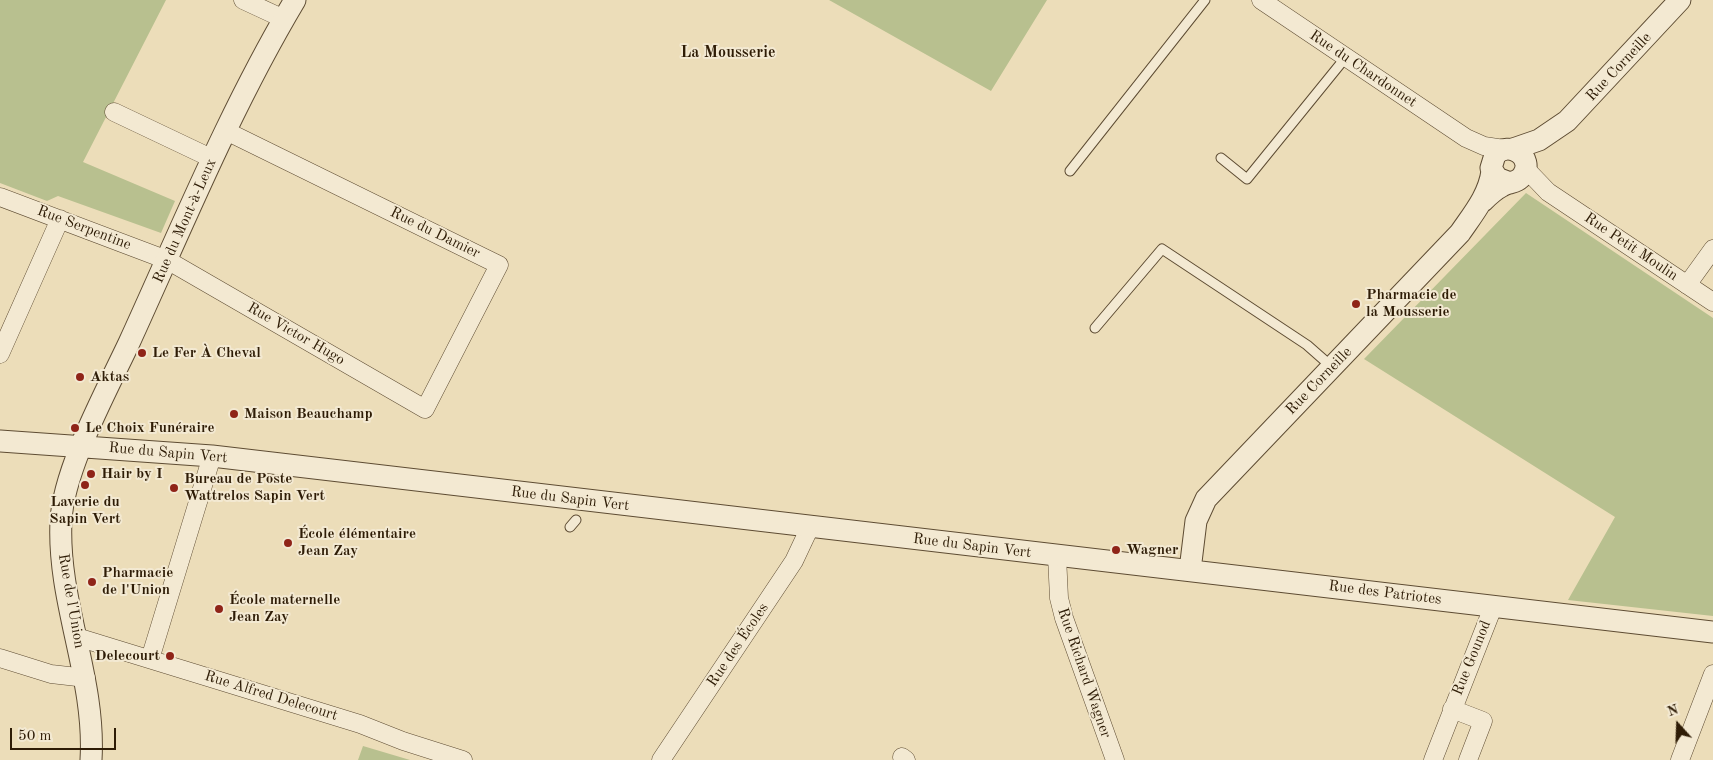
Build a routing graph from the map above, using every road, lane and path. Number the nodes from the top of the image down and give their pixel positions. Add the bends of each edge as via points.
1 (243, 0) edge
2 (295, 0) edge
3 (1205, 0) edge
4 (1261, 0) edge
5 (1680, 0) edge
6 (284, 19) junction
7 (1346, 57) junction
8 (114, 112) dead end
9 (226, 131) junction
10 (1466, 138) junction
11 (1221, 158) dead end
12 (213, 159) junction
13 (1516, 166) junction
14 (1492, 168) junction
15 (1070, 171) dead end
16 (0, 197) edge
17 (1478, 207) junction
18 (60, 219) junction
19 (1713, 249) edge
20 (167, 260) junction
21 (1687, 285) junction
22 (1713, 302) edge
23 (1095, 328) dead end
24 (0, 354) edge
25 (1332, 367) junction
26 (425, 409) joint
27 (0, 441) edge
28 (83, 445) junction
29 (212, 456) junction
30 (810, 527) junction
31 (1057, 556) junction
32 (1190, 570) junction
33 (1493, 607) junction
34 (1713, 632) edge
35 (77, 636) junction
36 (0, 658) edge
37 (150, 659) junction
38 (1713, 674) edge
39 (86, 678) junction
40 (1452, 709) junction
41 (91, 760) edge
42 (463, 760) edge
43 (661, 760) edge
44 (1115, 760) edge
45 (1433, 760) edge
46 (1468, 760) edge
47 (1680, 760) edge

1 - 6 street
2 - 6 street, Rue du Mont-à-Leux
3 - 15 lane
4 - 7 street, Rue du Chardonnet
5 - 13 street, Rue Corneille via 1574,115 1532,144
6 - 9 street, Rue du Mont-à-Leux via 257,64
7 - 10 street, Rue du Chardonnet
7 - 11 lane via 1247,179
8 - 12 street
9 - 12 street, Rue du Mont-à-Leux
9 - 26 street, Rue du Damier via 499,265
10 - 13 street, Rue du Chardonnet
10 - 14 street, Rue du Chardonnet
12 - 20 street, Rue du Mont-à-Leux
13 - 14 street via 1499,180
13 - 17 street, Rue Corneille
13 - 21 street, Rue Petit Moulin via 1548,192
14 - 17 street, Rue Corneille via 1488,187
16 - 18 street, Rue Serpentine
17 - 25 street, Rue Corneille via 1449,246
18 - 20 street, Rue Serpentine
18 - 24 street
19 - 21 street
20 - 26 street, Rue Victor Hugo
20 - 28 street, Rue du Mont-à-Leux
21 - 22 street, Rue Petit Moulin
23 - 25 lane via 1162,248 1312,348
25 - 32 street, Rue Corneille via 1206,498 1196,521
27 - 28 street, Rue du Sapin Vert
28 - 29 street, Rue du Sapin Vert
28 - 35 street, Rue de l'Union via 66,487 60,521 64,569
29 - 30 street, Rue du Sapin Vert
29 - 37 street
30 - 31 street, Rue du Sapin Vert
30 - 43 street, Rue des Écoles via 794,561
31 - 32 street, Rue des Patriotes
31 - 44 street, Rue Richard Wagner via 1059,598 1068,634
32 - 33 street, Rue des Patriotes
33 - 34 street, Rue des Patriotes
33 - 40 street, Rue Gounod
35 - 37 street, Rue Alfred Delecourt
35 - 39 street, Rue de l'Union
36 - 39 street via 51,674
37 - 42 street, Rue Alfred Delecourt via 360,724
38 - 47 street
39 - 41 street, Rue de l'Union
40 - 45 street, Rue Gounod
40 - 46 street, Rue Gounod via 1482,721

